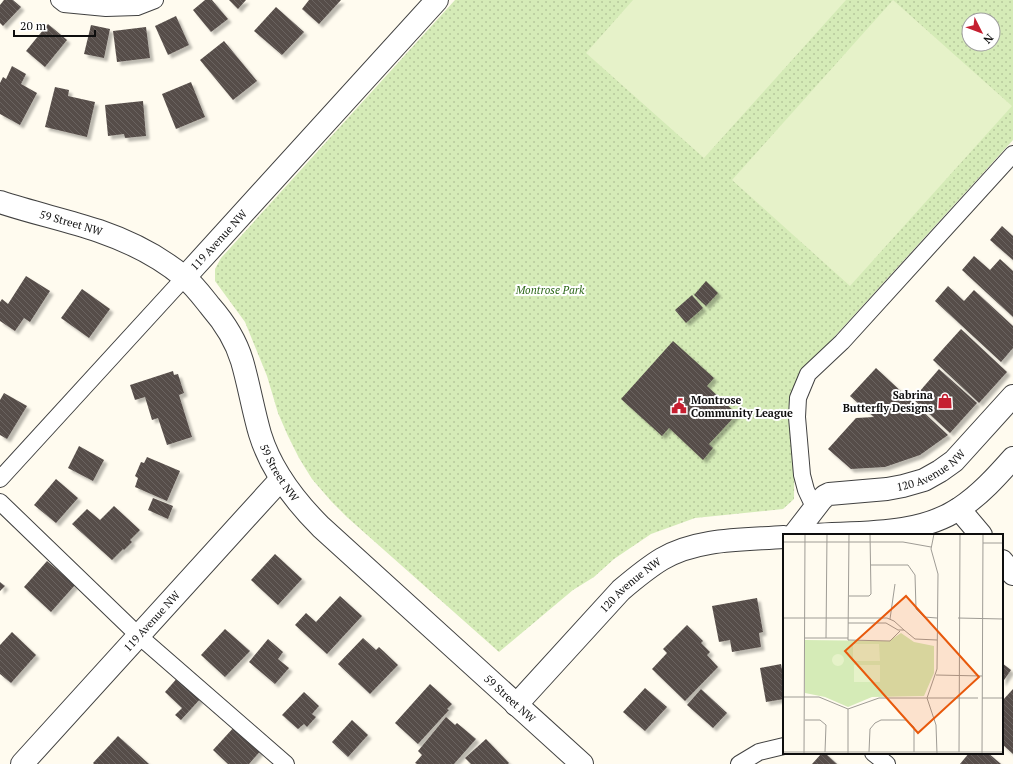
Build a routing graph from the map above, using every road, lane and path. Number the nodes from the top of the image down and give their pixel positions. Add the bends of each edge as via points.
1 (59, 0) edge
2 (155, 0) edge
3 (437, 0) edge
4 (1013, 154) edge
5 (0, 202) edge
6 (185, 277) junction
7 (1013, 396) edge
8 (1013, 458) edge
9 (0, 479) edge
10 (281, 479) junction
11 (0, 502) edge
12 (815, 509) junction
13 (959, 509) junction
14 (795, 534) edge
15 (829, 534) edge
16 (980, 534) edge
17 (783, 537) edge
18 (1003, 562) edge
19 (1013, 574) edge
20 (139, 636) junction
21 (516, 705) junction
22 (783, 746) edge
23 (875, 754) edge
24 (22, 764) edge
25 (286, 764) edge
26 (582, 764) edge
27 (739, 764) edge
28 (887, 764) edge

1 - 2 lane via 64,4 138,8
3 - 6 street, 119 Avenue NW
4 - 12 lane via 842,342 808,374 798,398 797,417 802,475
5 - 6 street, 59 Street NW via 100,231 157,258
6 - 9 lane, 119 Avenue NW
6 - 10 street, 59 Street NW via 219,316 237,348 260,435
7 - 12 street, 120 Avenue NW via 954,461 940,472 924,480 887,490 829,494
8 - 13 street via 980,492
10 - 20 street, 119 Avenue NW
10 - 21 street, 59 Street NW via 297,502 321,527
11 - 20 lane
12 - 14 street, 120 Avenue NW
13 - 15 street via 906,529
13 - 16 street
17 - 21 street, 120 Avenue NW via 722,541 683,550 663,558 620,590
18 - 19 street
20 - 24 street, 119 Avenue NW
20 - 25 lane
21 - 26 street, 59 Street NW
22 - 27 lane via 759,752
23 - 28 lane

